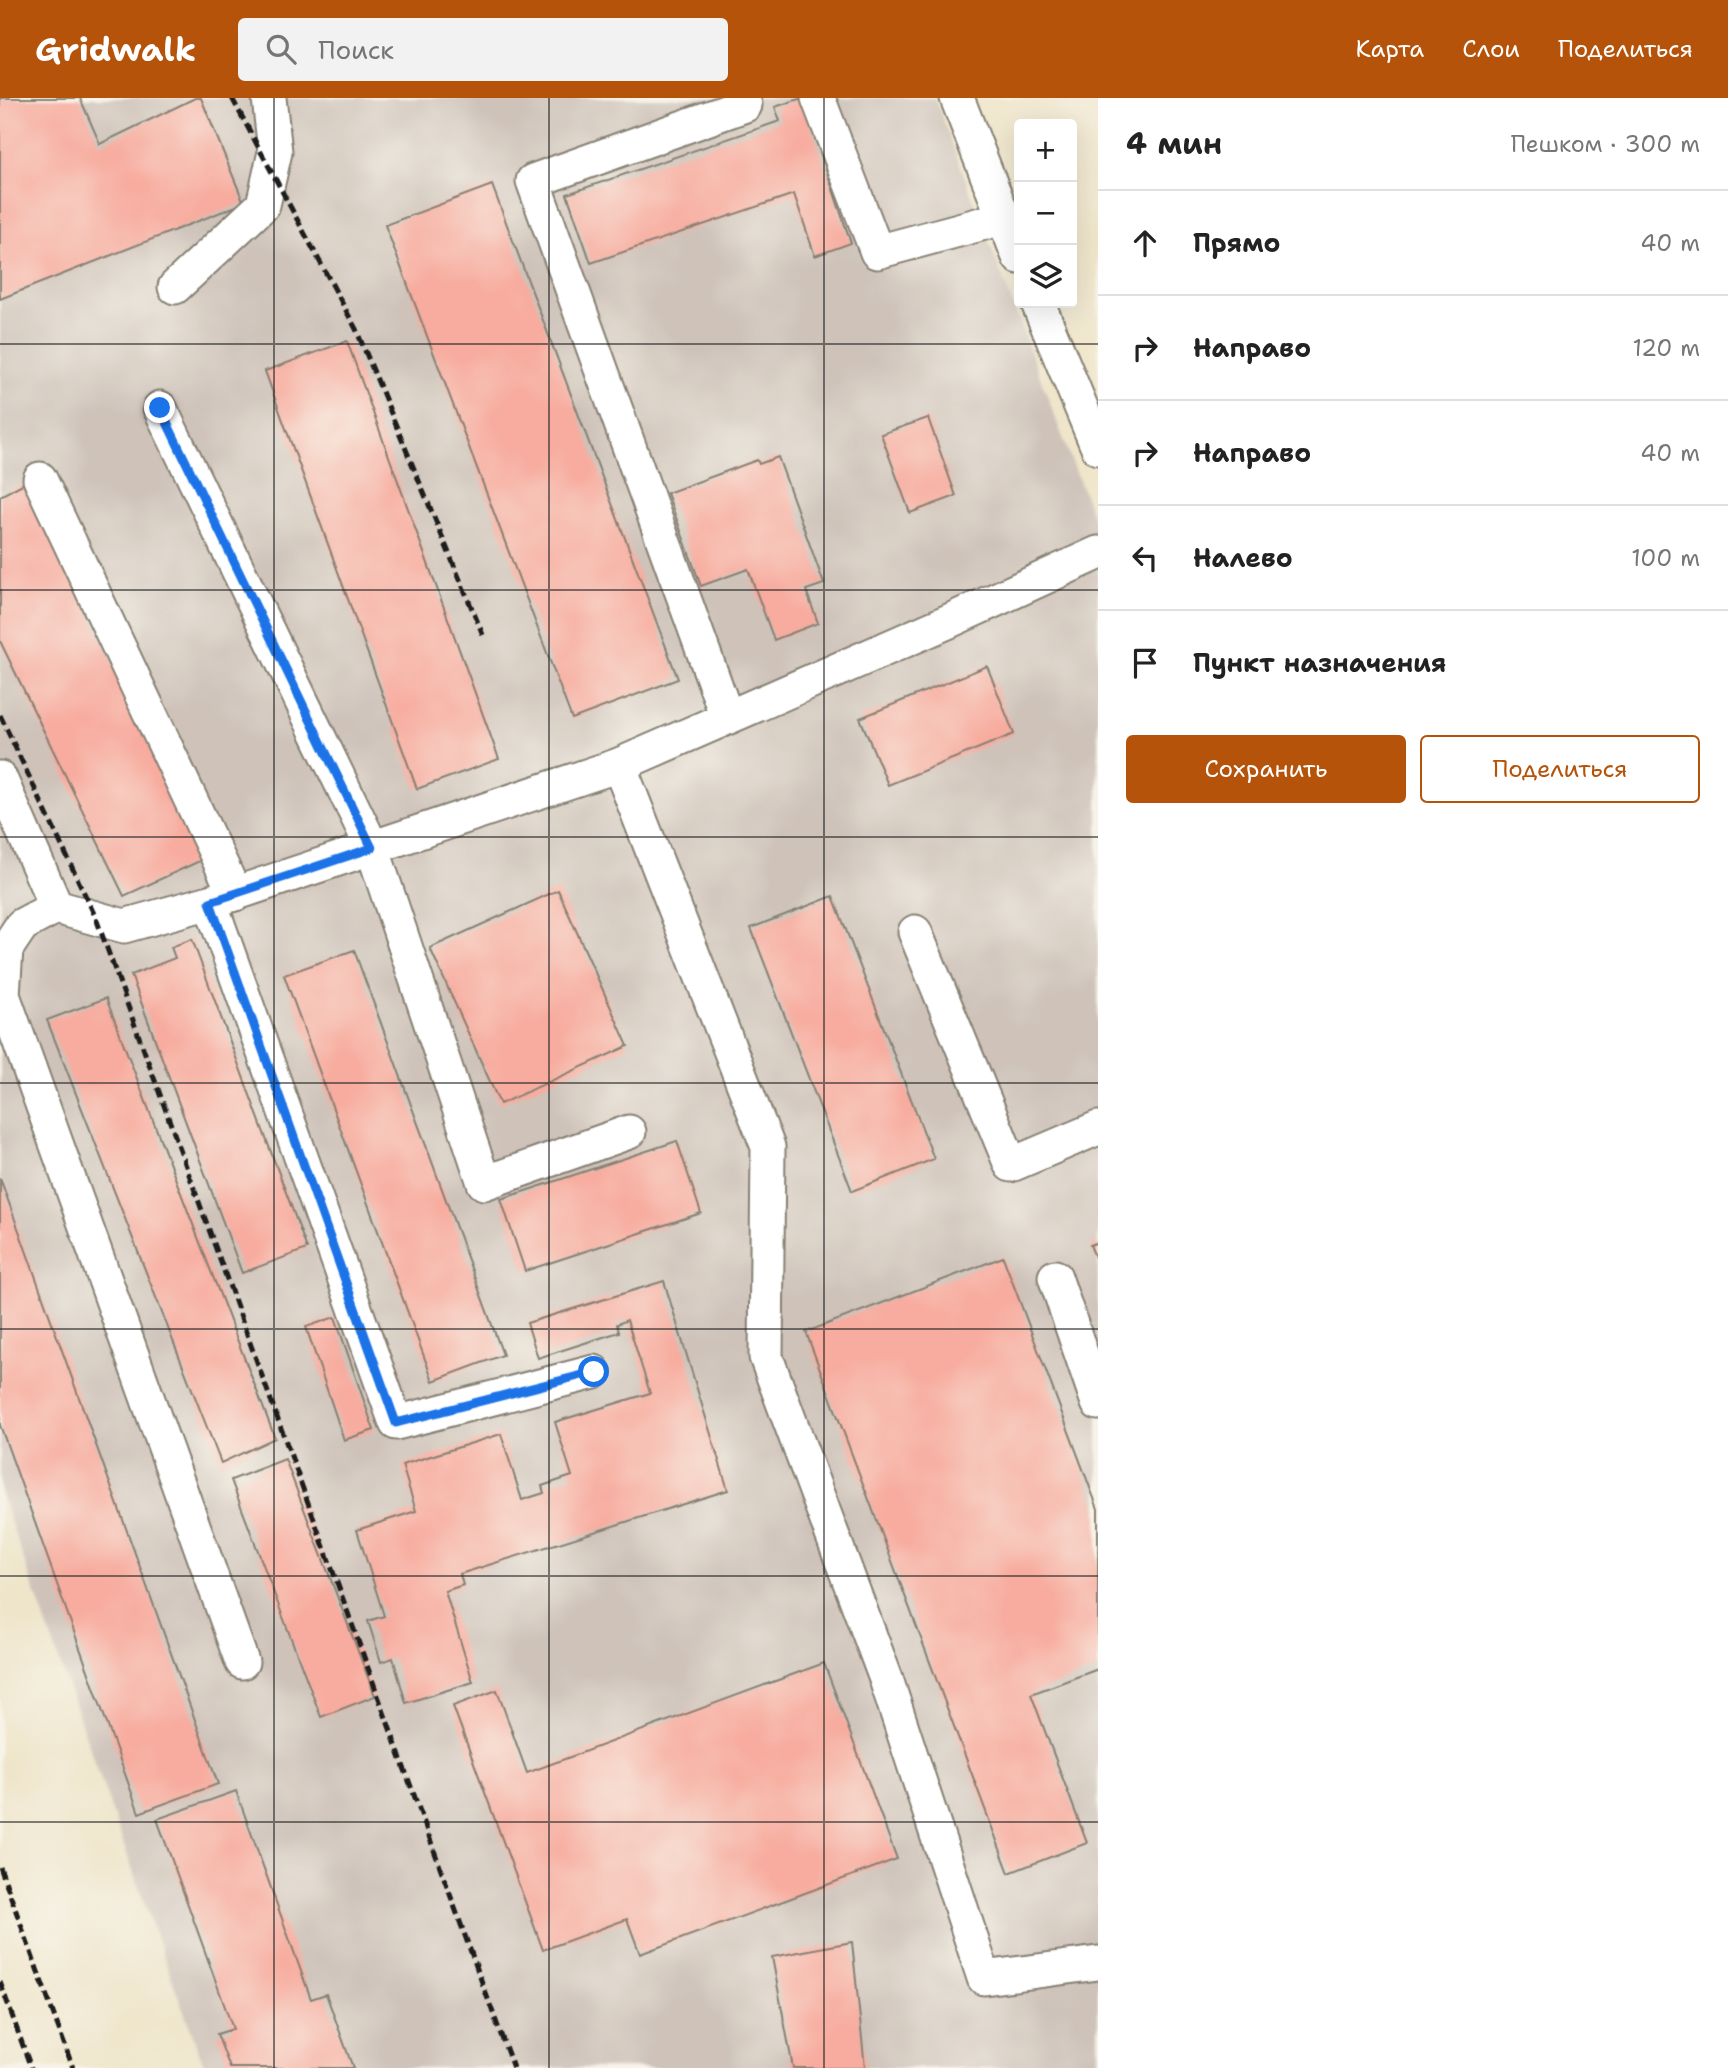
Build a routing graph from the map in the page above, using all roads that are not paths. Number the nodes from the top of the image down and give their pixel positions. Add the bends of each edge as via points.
1 (269, 98) edge
2 (818, 98) edge
3 (957, 98) edge
4 (745, 105) dead end
5 (1003, 218) junction
6 (1014, 245) edge
7 (175, 288) dead end
8 (1040, 308) edge
9 (160, 408) dead end
10 (1098, 447) edge
11 (40, 479) dead end
12 (1098, 553) edge
13 (727, 717) junction
14 (619, 765) junction
15 (0, 778) edge
16 (372, 848) junction
17 (223, 898) junction
18 (56, 907) junction
19 (915, 932) dead end
20 (1098, 1128) edge
21 (629, 1132) dead end
22 (1055, 1277) dead end
23 (594, 1372) dead end
24 (1098, 1403) edge
25 (242, 1662) dead end
26 (1098, 1963) edge

1 - 7 street via 275,152 263,205
2 - 5 street via 877,253
3 - 5 street
4 - 13 street via 533,181
5 - 6 street
8 - 10 street
9 - 16 street
11 - 17 street
12 - 13 street
13 - 14 street
14 - 16 street
14 - 26 street via 768,1147 766,1357 886,1679 984,1978
15 - 18 street
16 - 17 street
16 - 21 street via 484,1183
17 - 18 street via 124,926
17 - 23 street via 396,1423
18 - 25 street via 22,925 6,949 3,995
19 - 20 street via 1011,1165
22 - 24 street

